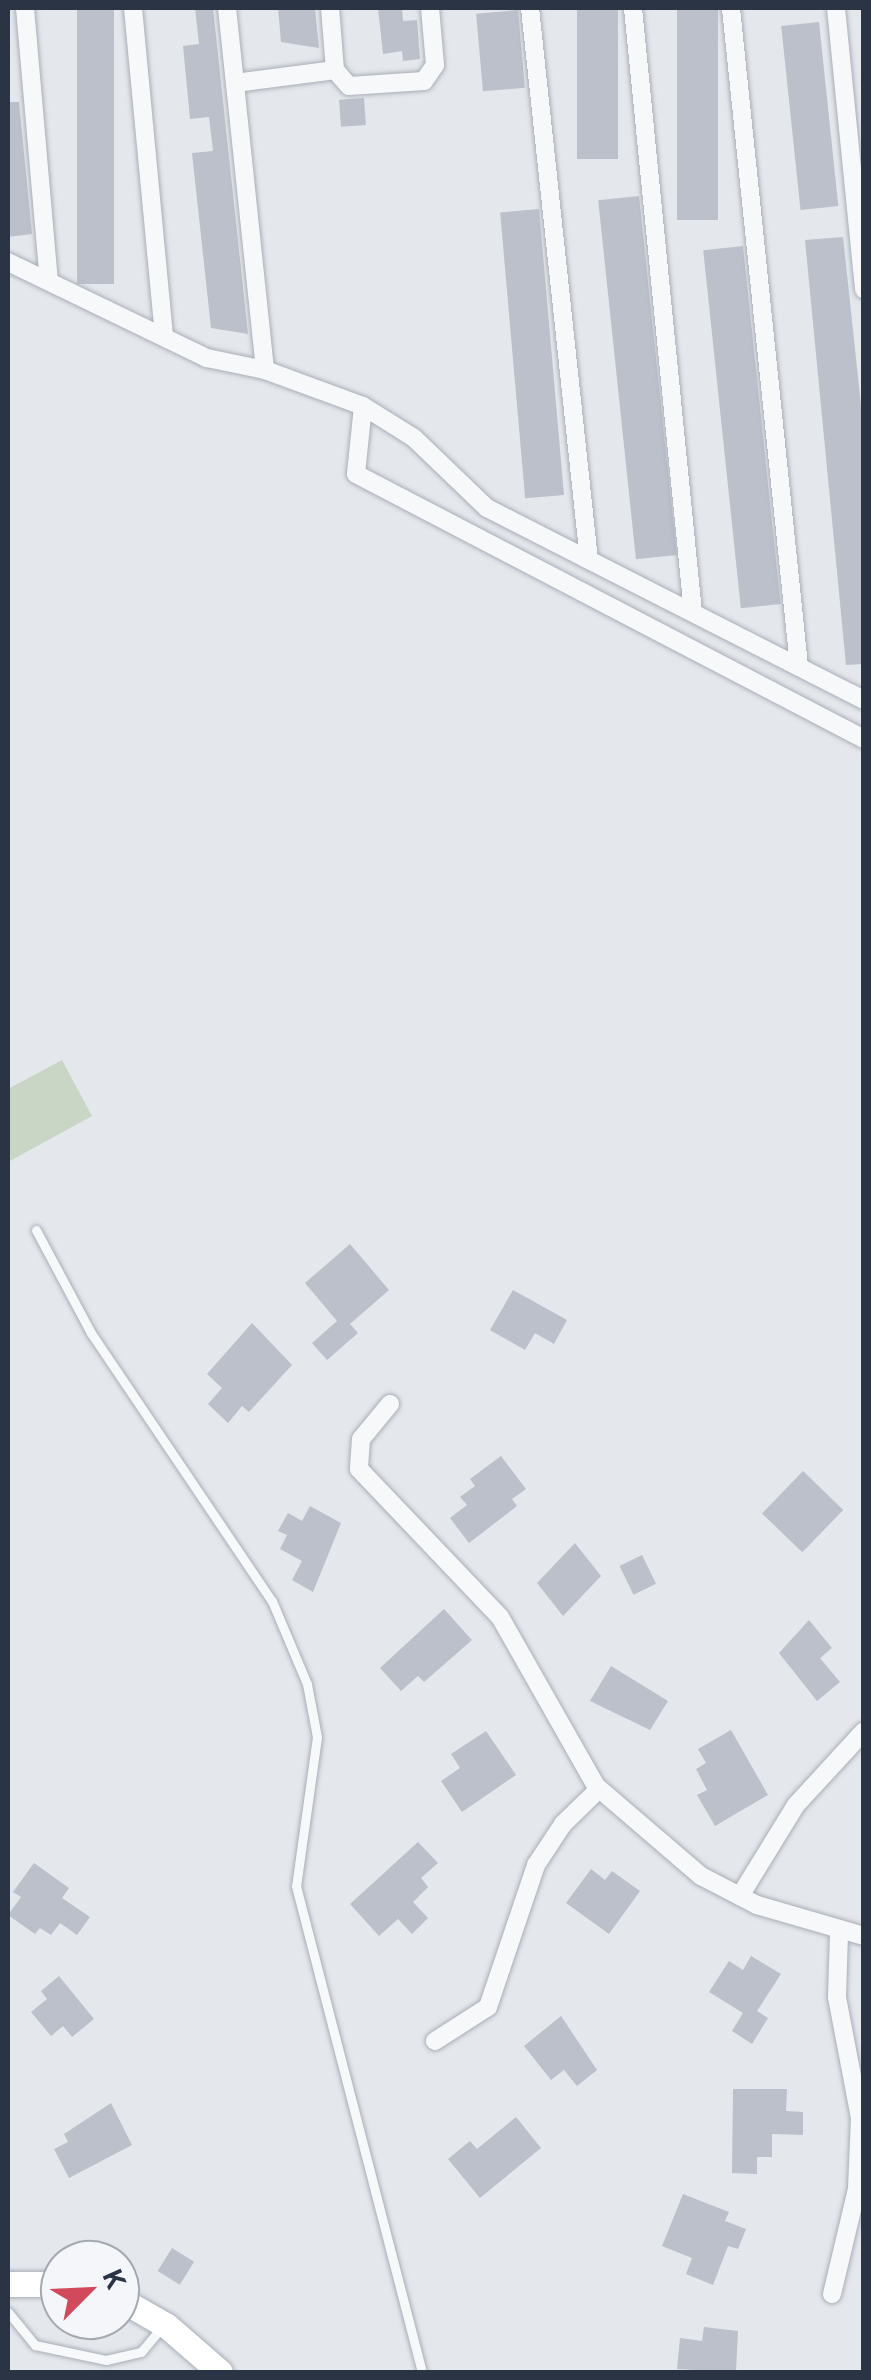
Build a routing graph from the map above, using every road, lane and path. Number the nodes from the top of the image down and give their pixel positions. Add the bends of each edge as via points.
1 (25, 8) edge
2 (133, 8) edge
3 (227, 8) edge
4 (330, 8) edge
5 (430, 8) edge
6 (530, 8) edge
7 (633, 8) edge
8 (731, 8) edge
9 (836, 8) edge
10 (336, 70) junction
11 (235, 83) junction
12 (8, 262) edge
13 (50, 281) junction
14 (864, 290) edge
15 (164, 336) junction
16 (266, 370) junction
17 (363, 406) junction
18 (589, 560) junction
19 (692, 612) junction
20 (800, 666) junction
21 (864, 700) edge
22 (864, 740) edge
23 (36, 1230) dead end
24 (390, 1404) dead end
25 (864, 1731) edge
26 (599, 1789) junction
27 (740, 1896) junction
28 (839, 1932) junction
29 (864, 1936) edge
30 (435, 2041) dead end
31 (8, 2284) edge
32 (40, 2284) edge
33 (832, 2294) dead end
34 (140, 2310) edge
35 (8, 2312) edge
36 (164, 2324) junction
37 (220, 2372) edge
38 (422, 2372) edge

1 - 13 street
2 - 15 street
3 - 11 street
4 - 10 street
5 - 10 street via 436,65 424,81 350,86
6 - 18 street
7 - 19 street
8 - 20 street
9 - 14 street
10 - 11 street
11 - 16 street
12 - 13 street
13 - 15 street
15 - 16 street via 206,358
16 - 17 street
17 - 18 street via 414,438 487,508
17 - 22 street via 356,474
18 - 19 street
19 - 20 street
20 - 21 street
23 - 38 lane via 91,1332 272,1601 307,1684 317,1736 296,1886
24 - 26 street via 361,1440 360,1469 500,1618 567,1744
25 - 27 street via 796,1805
26 - 27 street via 650,1837
26 - 30 street via 563,1824 536,1865 488,2007
27 - 28 street
28 - 29 street
28 - 33 street via 837,1997 860,2118 858,2189
31 - 32 street
34 - 36 street
35 - 36 lane via 35,2345 106,2360 141,2352
36 - 37 street

